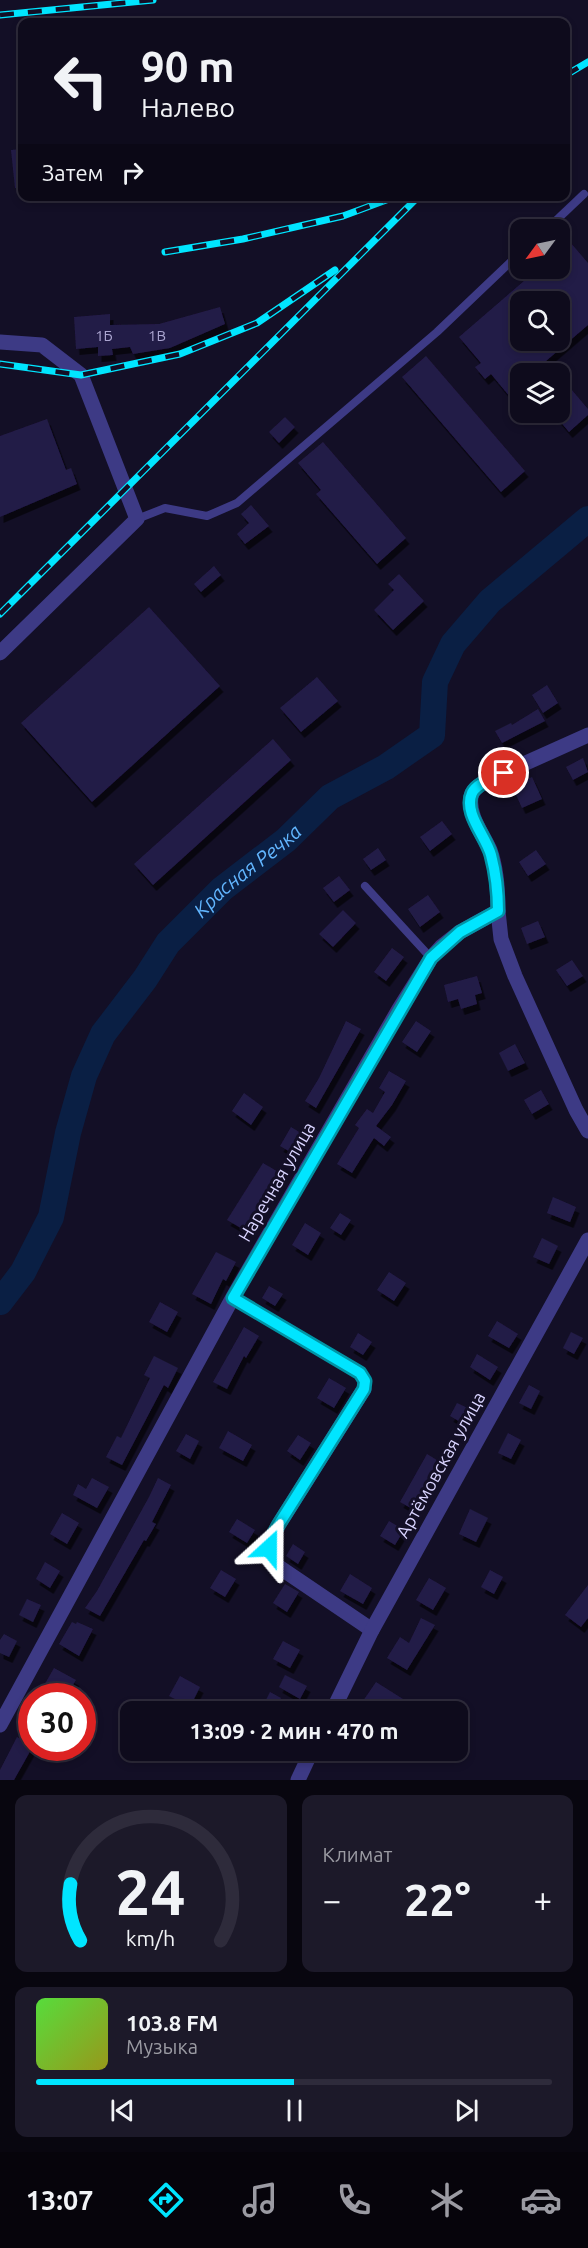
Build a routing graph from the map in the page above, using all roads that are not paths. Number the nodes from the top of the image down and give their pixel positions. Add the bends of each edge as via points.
1 (584, 194) dead end
2 (558, 219) edge
3 (510, 263) edge
4 (0, 342) edge
5 (137, 519) junction
6 (0, 653) edge
7 (588, 735) edge
8 (365, 886) dead end
9 (498, 911) junction
10 (431, 958) junction
11 (588, 1131) edge
12 (588, 1240) edge
13 (233, 1298) junction
14 (364, 1389) joint
15 (372, 1630) junction
16 (337, 1701) edge
17 (0, 1725) edge
18 (307, 1761) edge
19 (298, 1780) edge

1 - 2 lane
3 - 5 lane via 437,332 237,503 207,516 165,508
4 - 5 street via 42,345 81,375
5 - 6 street
7 - 9 street via 486,781 471,795 471,812 490,852 498,884
8 - 10 lane
9 - 10 street, Наречная улица via 460,932
9 - 11 street via 501,939 515,976
10 - 13 street, Наречная улица
12 - 15 street, Артёмовская улица
13 - 14 lane via 360,1373
13 - 17 street, Наречная улица
14 - 15 street via 279,1524 269,1548 271,1559 279,1567
15 - 16 street, Артёмовская улица
18 - 19 street

